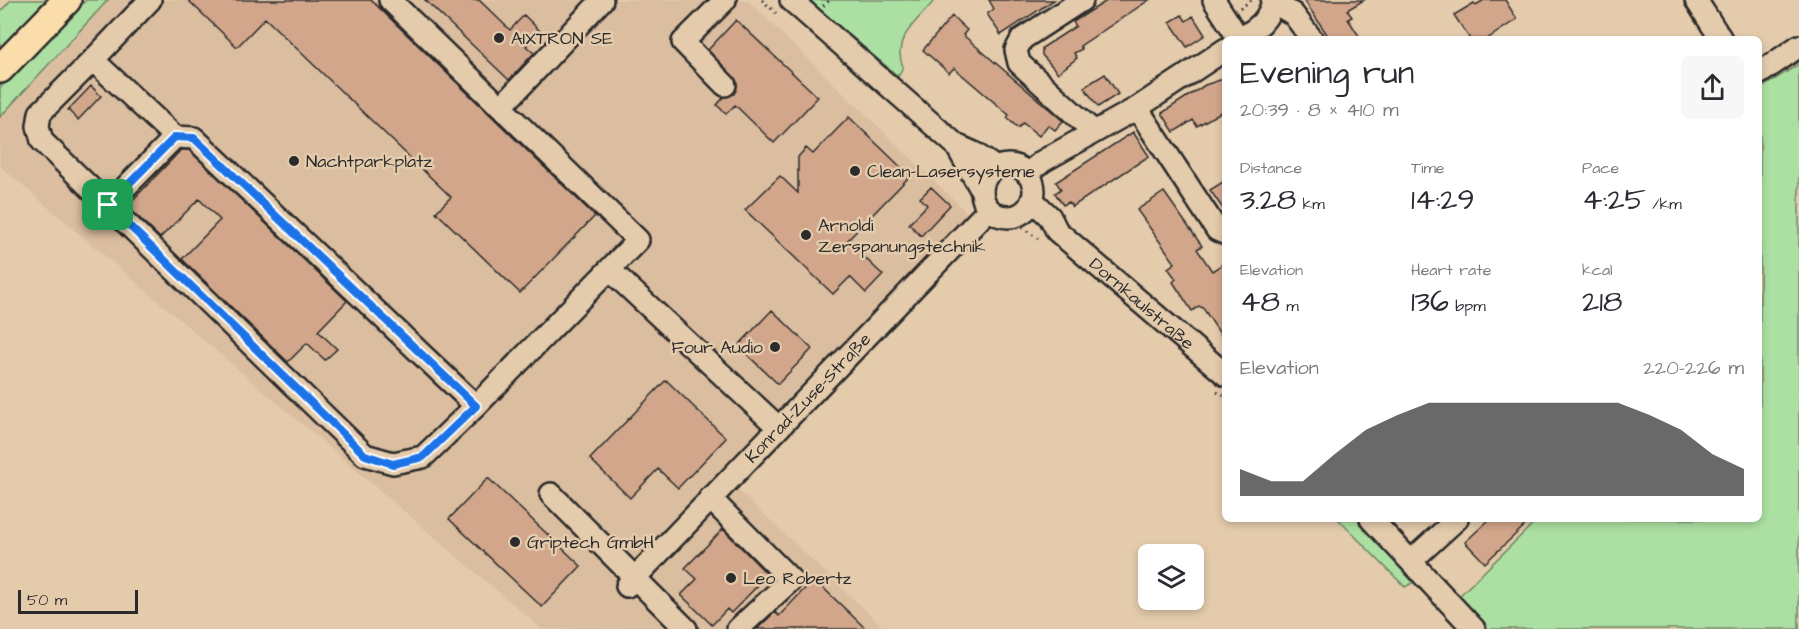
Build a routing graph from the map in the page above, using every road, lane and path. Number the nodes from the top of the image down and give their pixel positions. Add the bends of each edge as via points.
1 (67, 0) edge
2 (150, 0) edge
3 (390, 0) edge
4 (602, 0) edge
5 (725, 0) edge
6 (790, 0) edge
7 (1082, 0) edge
8 (1214, 0) edge
9 (1239, 0) edge
10 (1696, 0) edge
11 (1273, 1) edge
12 (1243, 6) dead end
13 (1238, 36) edge
14 (1244, 36) edge
15 (1310, 36) edge
16 (1719, 36) edge
17 (1799, 46) edge
18 (1222, 52) edge
19 (93, 60) junction
20 (0, 69) edge
21 (1762, 72) edge
22 (725, 85) dead end
23 (502, 106) junction
24 (1137, 108) junction
25 (1094, 132) junction
26 (175, 137) junction
27 (956, 146) junction
28 (996, 168) junction
29 (1027, 174) junction
30 (985, 200) junction
31 (1032, 200) junction
32 (108, 205) junction
33 (1014, 216) junction
34 (974, 224) junction
35 (1222, 232) edge
36 (1050, 237) junction
37 (610, 270) junction
38 (1217, 380) edge
39 (476, 406) junction
40 (778, 427) junction
41 (551, 494) dead end
42 (710, 498) junction
43 (1374, 522) edge
44 (1454, 522) edge
45 (1411, 561) junction
46 (631, 581) junction
47 (686, 629) edge
48 (738, 629) edge
49 (1474, 629) edge

1 - 20 main road
2 - 19 street
3 - 23 street
4 - 23 street
5 - 22 street via 683,42
6 - 27 street
7 - 25 street via 1022,39 1016,50 1019,63
8 - 13 street
9 - 12 path
10 - 16 street
11 - 14 street via 1262,24
11 - 15 street via 1293,14
17 - 21 street
18 - 24 street
19 - 26 street
19 - 32 street via 40,113 38,126 42,141
23 - 37 street via 638,240
24 - 25 street
24 - 35 street
25 - 29 street via 1043,160
26 - 32 street
26 - 39 street via 194,138
27 - 28 street
27 - 30 street
28 - 29 street via 1013,166
28 - 30 street via 986,177
29 - 31 street via 1034,191
30 - 33 street via 996,214
30 - 34 street, Konrad-Zuse-Straße
31 - 33 street
31 - 36 street, Dornkaulstraße via 1050,217
32 - 39 street via 365,455 393,464 423,457
33 - 36 street, Dornkaulstraße via 1041,228
34 - 36 path via 981,231 992,227 1023,228
34 - 40 street, Konrad-Zuse-Straße
36 - 38 street, Dornkaulstraße
37 - 39 street
37 - 40 street
40 - 42 street, Konrad-Zuse-Straße
41 - 46 street
42 - 46 street, Konrad-Zuse-Straße
42 - 48 street via 791,580
43 - 45 street
44 - 45 street
45 - 49 street
46 - 47 street

